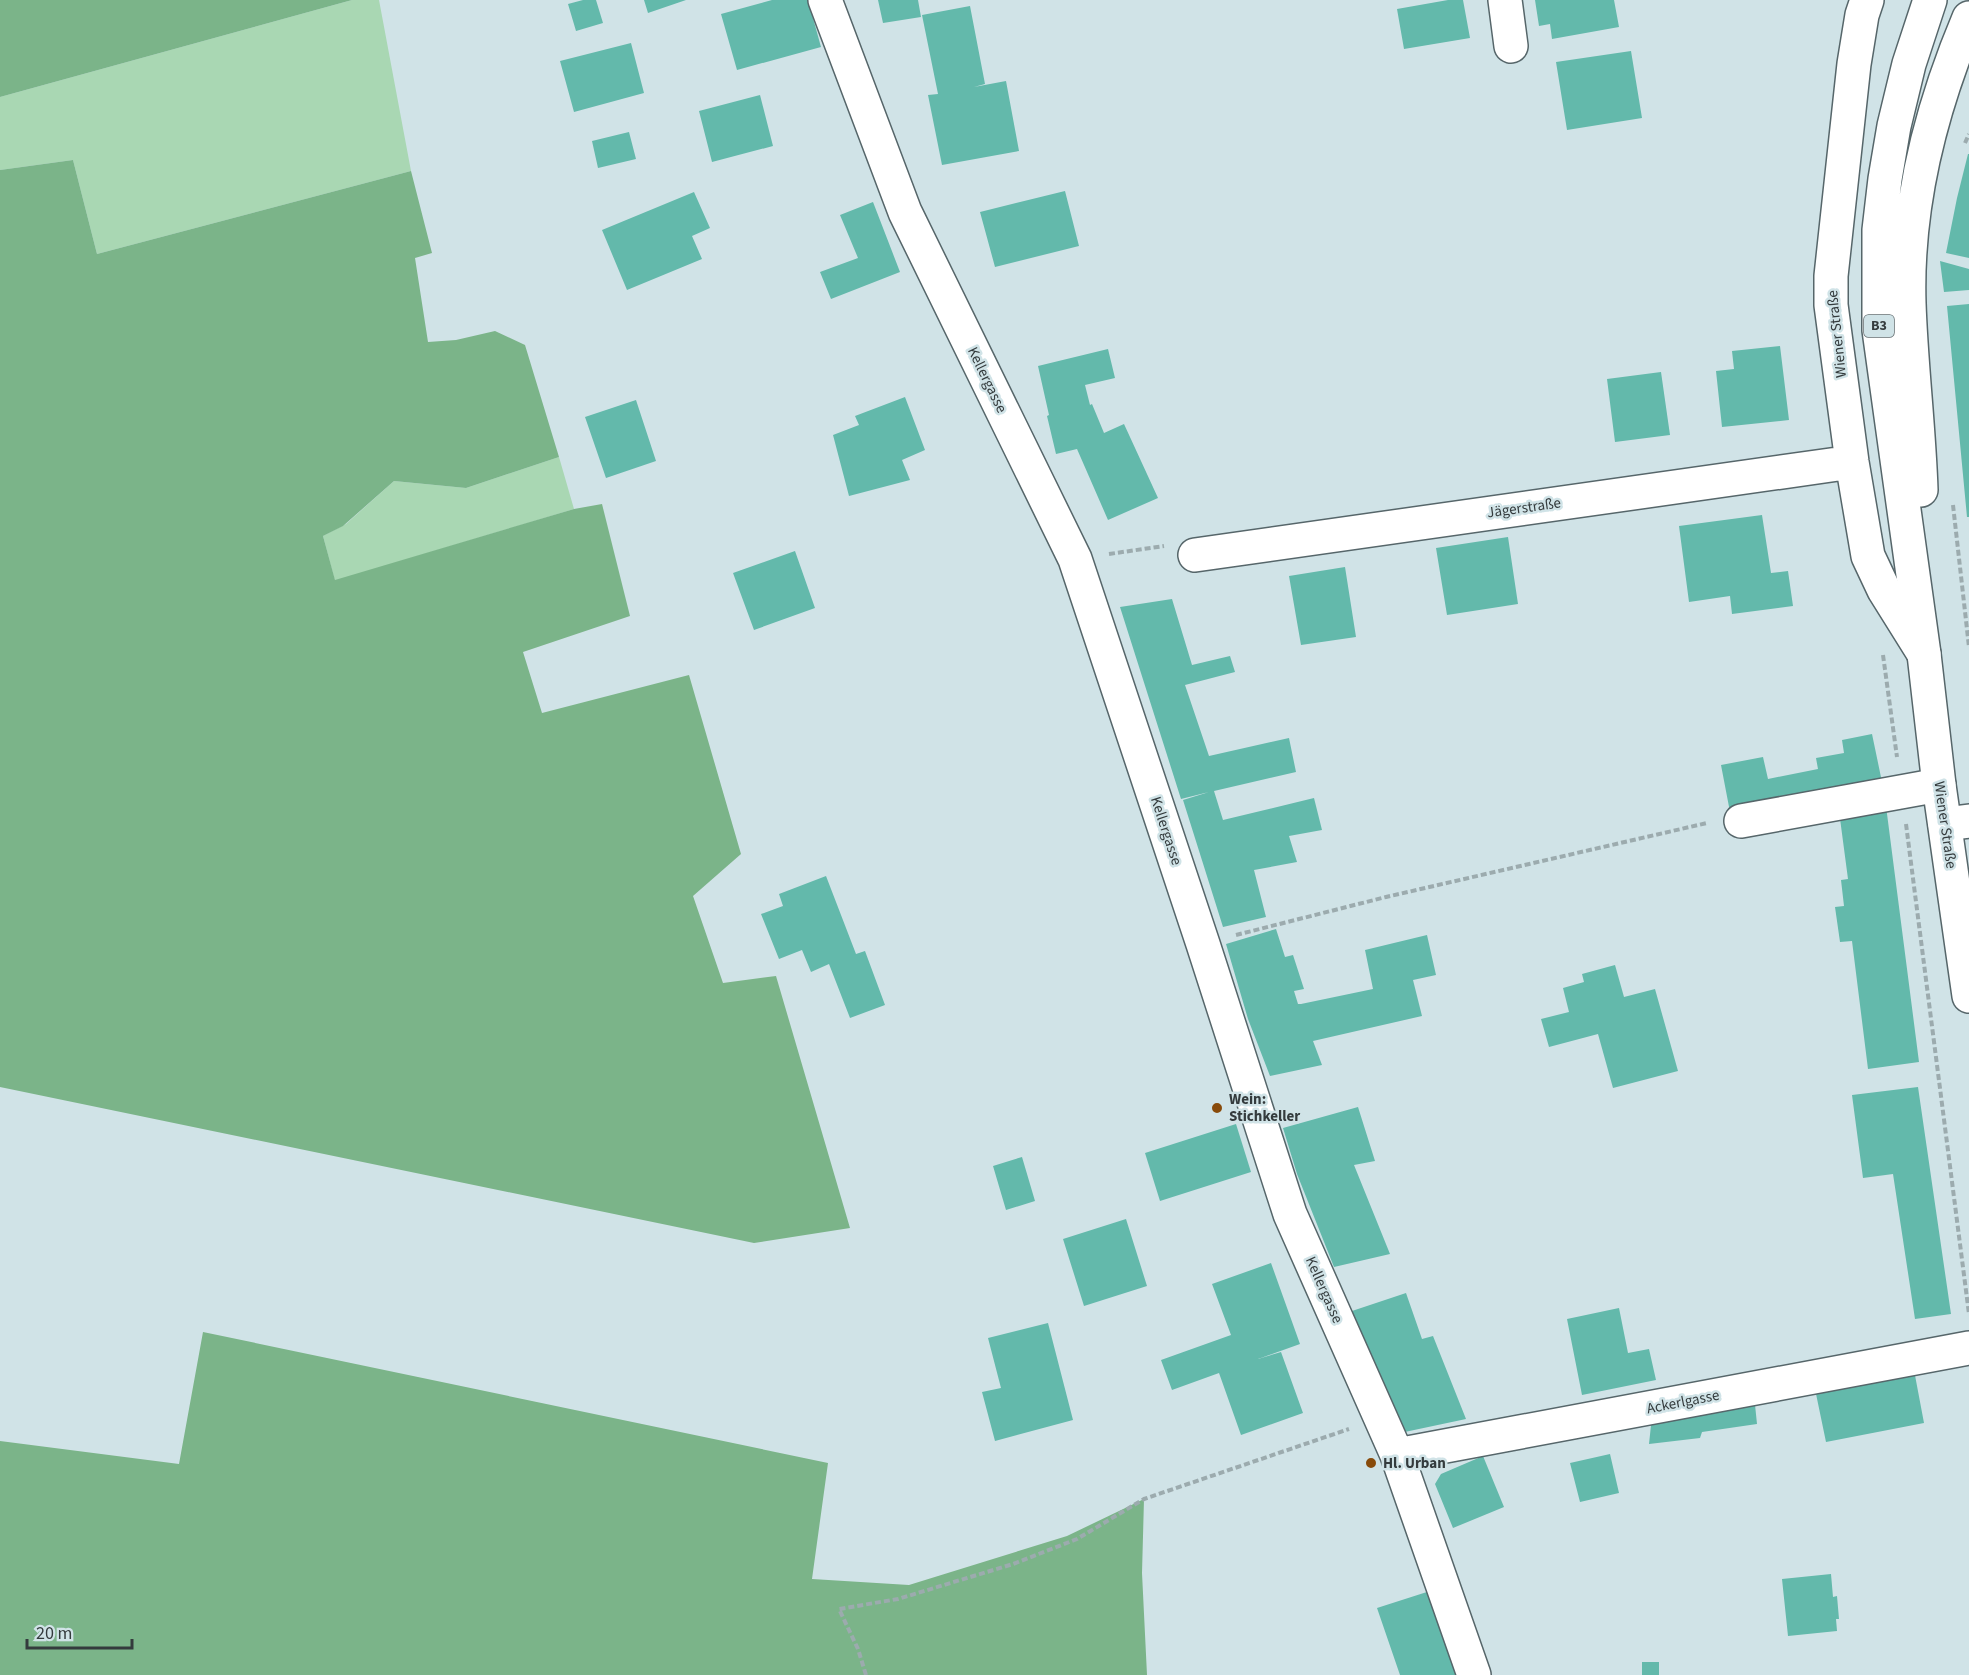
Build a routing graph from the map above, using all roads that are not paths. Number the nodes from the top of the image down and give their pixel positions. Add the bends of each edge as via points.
1 (825, 0) edge
2 (1505, 0) edge
3 (1867, 0) edge
4 (1930, 0) edge
5 (1969, 18) edge
6 (1511, 46) dead end
7 (1852, 462) junction
8 (1195, 555) road end
9 (1924, 654) junction
10 (1940, 785) junction
11 (1741, 821) road end
12 (1957, 823) edge
13 (1969, 996) edge
14 (1969, 1348) edge
15 (1397, 1455) junction
16 (1474, 1675) edge

1 - 15 street, Kellergasse via 905,212 1075,559 1290,1214
2 - 6 street
3 - 7 street, Wiener Straße via 1854,64 1831,276
4 - 9 street, Wiener Straße / B3 via 1894,126 1879,230 1878,278 1879,330
5 - 9 street, Wiener Straße / B3 via 1935,110 1913,216 1909,301 1920,479
7 - 8 street, Jägerstraße
7 - 9 street, Wiener Straße via 1868,556
9 - 10 street, Wiener Straße / B3
10 - 11 street
10 - 12 street, Wiener Straße / B3
12 - 13 street, Wiener Straße / B3
14 - 15 street, Ackerlgasse
15 - 16 street, Kellergasse

